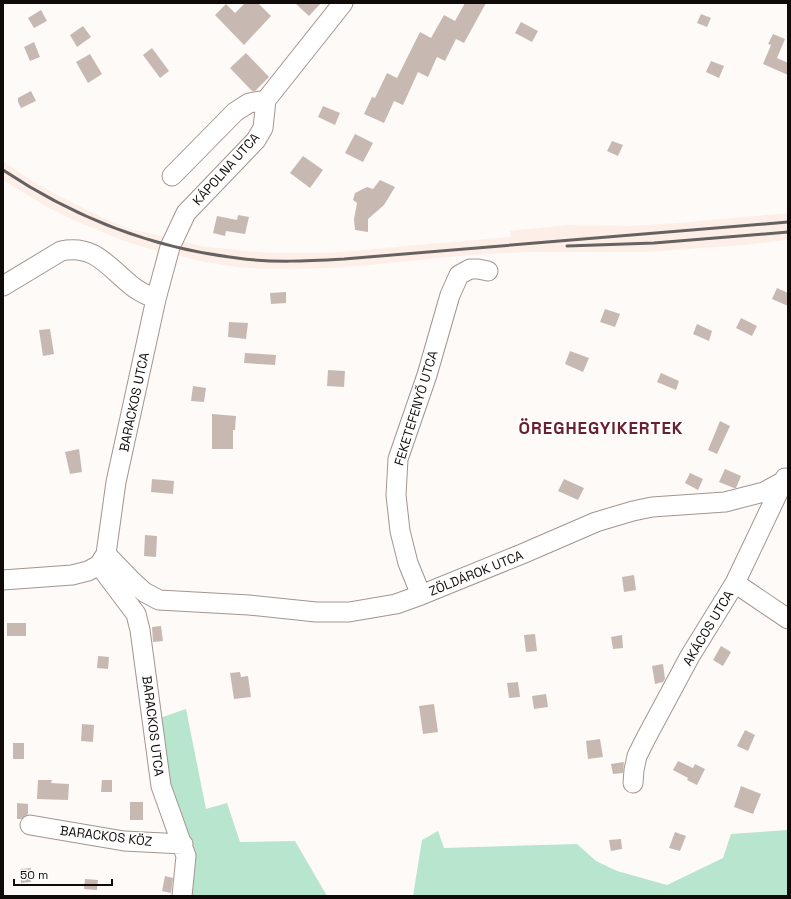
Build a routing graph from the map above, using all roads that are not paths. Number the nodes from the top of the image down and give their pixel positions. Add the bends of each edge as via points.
1 (343, 3) edge
2 (266, 100) junction
3 (172, 176) dead end
4 (488, 271) dead end
5 (3, 286) edge
6 (156, 299) junction
7 (786, 477) edge
8 (103, 560) junction
9 (3, 580) edge
10 (735, 583) junction
11 (421, 595) junction
12 (788, 619) edge
13 (634, 783) dead end
14 (30, 825) dead end
15 (183, 844) junction
16 (182, 896) edge

1 - 2 street
2 - 3 street via 249,103 235,112
2 - 6 street, KÁPOLNA UTCA via 263,128 256,140 186,213 170,247
4 - 11 street, FEKETEFENYŐ UTCA via 470,270 459,275 450,295 427,375 398,459 396,495 400,531 408,563
5 - 6 street via 61,250 72,249 98,256 132,286
6 - 8 street, BARACKOS UTCA via 116,482
7 - 10 street, AKÁCOS UTCA
7 - 11 street, ZÖLDÁROK UTCA via 764,492 740,498 652,507 596,522
8 - 9 street via 88,571 72,575
8 - 11 street, ZÖLDÁROK UTCA via 144,592 159,600 329,613 396,604
8 - 15 street, BARACKOS UTCA via 136,614 161,786
10 - 12 street
10 - 13 street, AKÁCOS UTCA via 690,656 646,738 637,756
14 - 15 street, BARACKOS KÖZ via 124,841
15 - 16 street, BARACKOS UTCA via 186,856

